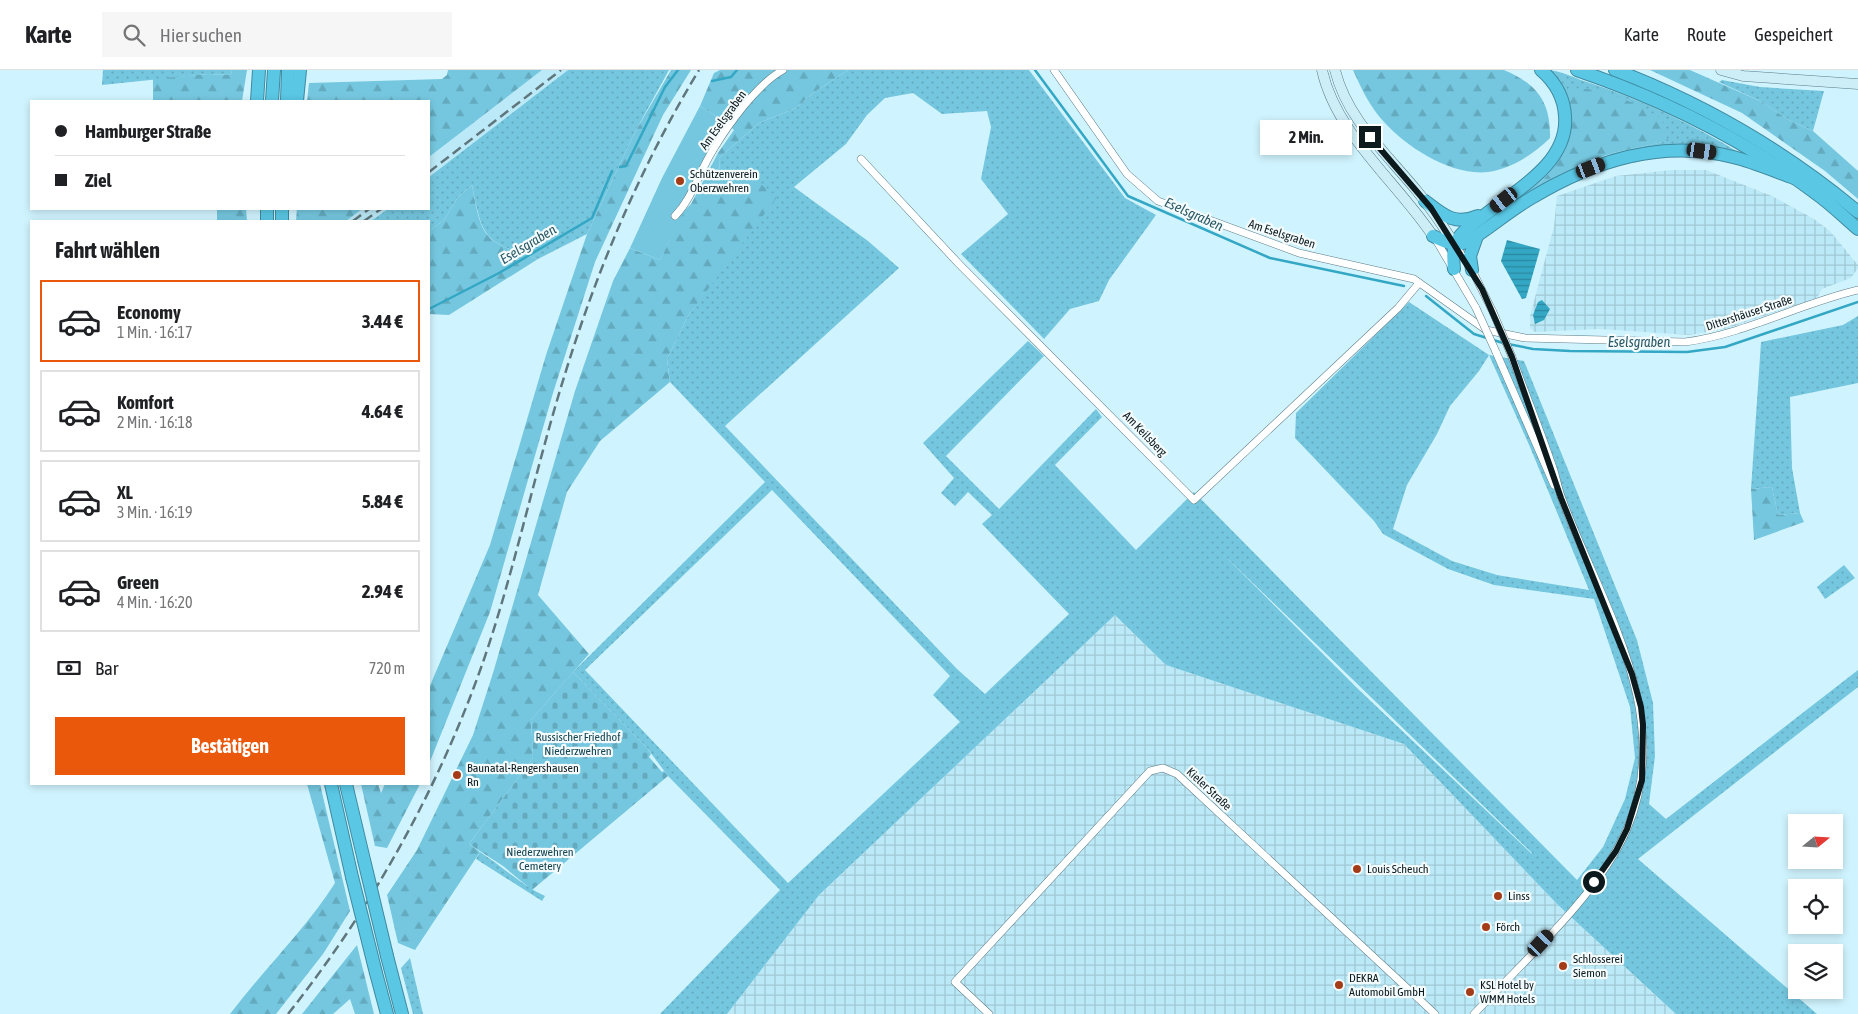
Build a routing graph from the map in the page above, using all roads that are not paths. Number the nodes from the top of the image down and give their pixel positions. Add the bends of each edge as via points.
1 (254, 70) edge
2 (259, 70) edge
3 (274, 70) edge
4 (288, 70) edge
5 (783, 70) edge
6 (1054, 70) edge
7 (1322, 70) edge
8 (1335, 70) edge
9 (1541, 70) edge
10 (1578, 70) edge
11 (1723, 70) edge
12 (1620, 71) edge
13 (300, 74) edge
14 (1858, 84) edge
15 (256, 100) edge
16 (256, 100) edge
17 (272, 100) edge
18 (287, 100) edge
19 (296, 100) edge
20 (861, 159) dead end
21 (1794, 178) junction
22 (1425, 201) junction
23 (1489, 212) junction
24 (1858, 212) edge
25 (674, 216) dead end
26 (1858, 229) edge
27 (1433, 236) junction
28 (1477, 236) junction
29 (1455, 245) junction
30 (1454, 268) junction
31 (1472, 270) junction
32 (1419, 283) junction
33 (1858, 290) edge
34 (1561, 498) junction
35 (331, 785) edge
36 (346, 785) edge
37 (387, 1014) edge
38 (402, 1014) edge
39 (989, 1014) edge
40 (1435, 1014) edge
41 (1474, 1014) edge

1 - 15 highway
2 - 16 highway
3 - 17 highway
4 - 18 highway
5 - 25 street, Am Eselsgraben via 770,78 732,123 712,150 685,205
6 - 32 street, Am Eselsgraben via 1127,174 1158,201 1299,253 1407,277
7 - 27 main road via 1344,123
8 - 22 main road via 1344,96 1362,127
9 - 23 highway via 1553,82 1562,100 1566,121 1562,142 1550,161
10 - 21 highway via 1677,109
11 - 14 main road via 1743,76
12 - 24 highway via 1679,97 1751,135 1805,170
13 - 19 highway
20 - 32 street, Am Keilsberg via 959,264 1194,500 1398,308
21 - 26 highway
21 - 28 highway via 1735,157 1712,153 1671,150 1634,154 1604,162 1559,182
22 - 23 highway via 1445,217 1456,221
22 - 29 main road
23 - 29 highway via 1461,234
27 - 29 highway
27 - 30 street
28 - 29 highway
28 - 31 highway via 1470,256
29 - 30 highway
29 - 31 street
30 - 34 street, bridge via 1476,308
31 - 34 street, bridge via 1512,357
32 - 33 street, Dittershäuser Straße via 1486,330 1525,338 1685,342 1736,331
34 - 41 street via 1637,692 1643,725 1642,780 1627,829 1604,871
35 - 37 highway, bridge
36 - 38 highway, bridge
39 - 40 street, Kieler Straße via 955,982 1150,772 1164,768 1177,774

